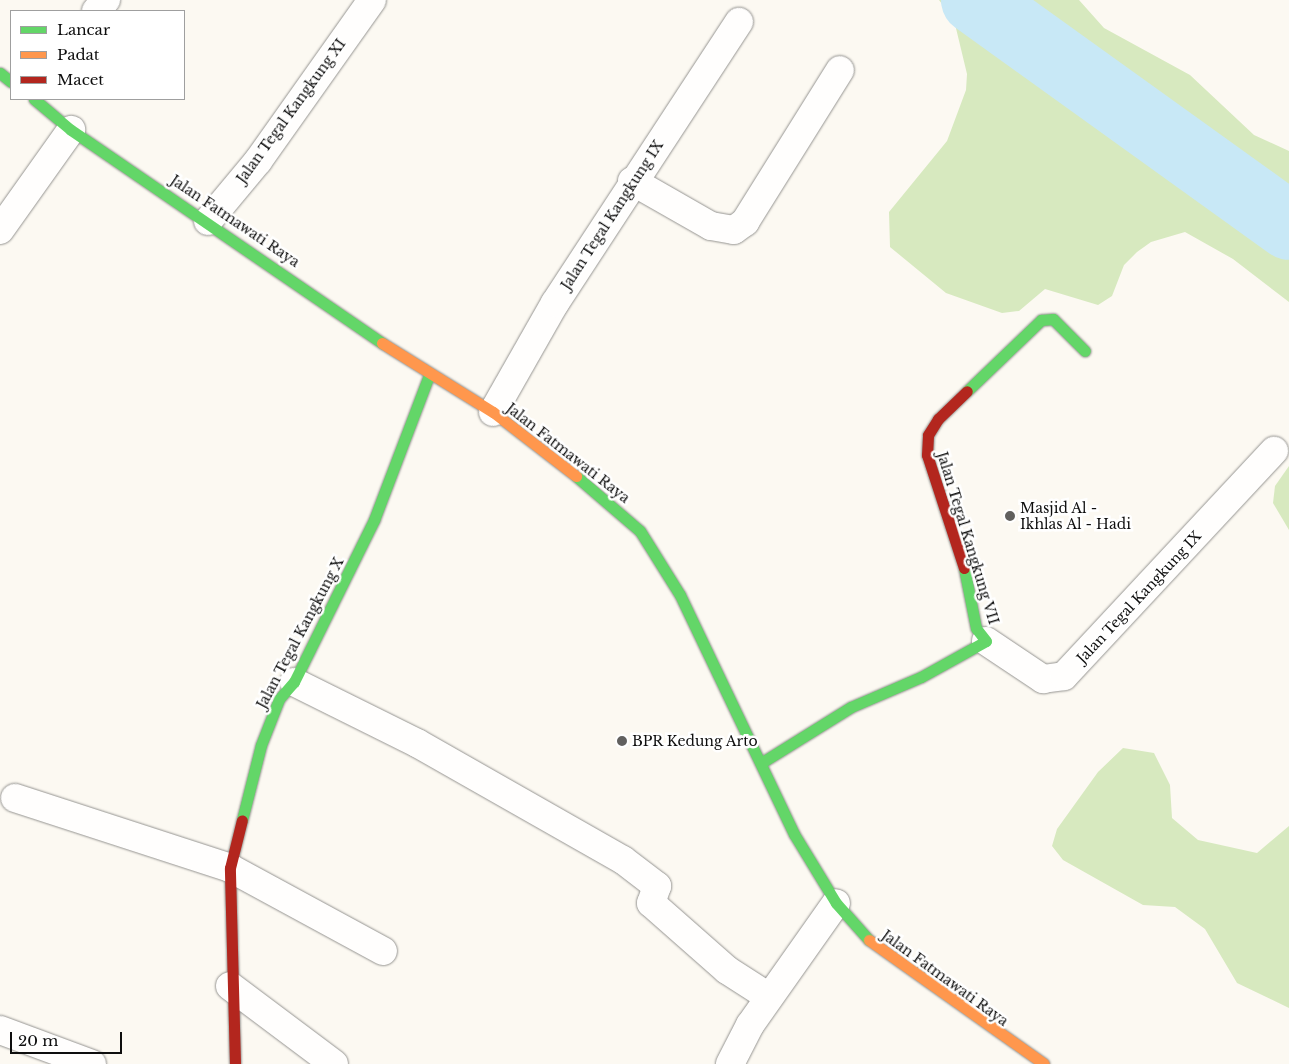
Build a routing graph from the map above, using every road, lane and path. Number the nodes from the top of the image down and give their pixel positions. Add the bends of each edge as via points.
1 (106, 0) edge
2 (372, 0) edge
3 (97, 10) edge
4 (739, 22) dead end
5 (840, 70) dead end
6 (0, 73) edge
7 (10, 81) edge
8 (35, 100) edge
9 (71, 130) junction
10 (632, 181) junction
11 (208, 221) junction
12 (0, 230) edge
13 (1085, 352) dead end
14 (429, 375) junction
15 (493, 412) junction
16 (1274, 451) dead end
17 (986, 641) junction
18 (294, 682) junction
19 (761, 763) junction
20 (15, 798) dead end
21 (230, 868) junction
22 (836, 903) junction
23 (382, 951) dead end
24 (230, 986) junction
25 (769, 997) junction
26 (0, 1030) edge
27 (92, 1064) edge
28 (235, 1064) edge
29 (334, 1064) edge
30 (730, 1064) edge
31 (1044, 1064) edge

1 - 3 street
2 - 11 street, Jalan Tegal Kangkung XI via 258,161
4 - 10 street, Jalan Tegal Kangkung IX
5 - 10 street via 745,222 734,230 711,226
6 - 7 main road
8 - 9 main road, Jalan Fatmawati Raya
9 - 11 main road, Jalan Fatmawati Raya
9 - 12 street
10 - 15 street, Jalan Tegal Kangkung IX
11 - 14 main road, Jalan Fatmawati Raya
13 - 17 main road, Jalan Tegal Kangkung VII via 1053,319 1041,320 938,418 928,435 927,454 966,575 976,628
14 - 15 main road, Jalan Fatmawati Raya
14 - 18 main road, Jalan Tegal Kangkung X via 374,520
15 - 19 main road, Jalan Fatmawati Raya via 606,498 640,531 680,595
16 - 17 street, Jalan Tegal Kangkung IX via 1064,676 1043,680
17 - 19 main road, Jalan Tegal Kangkung VII via 921,677 851,707
18 - 21 main road, Jalan Tegal Kangkung X via 279,699 261,745
18 - 25 street via 417,743 615,855 657,886 651,903 727,970
19 - 22 main road, Jalan Fatmawati Raya via 794,834
20 - 21 street
21 - 23 street
21 - 24 main road, Jalan Tegal Kangkung X
22 - 25 street
22 - 31 main road, Jalan Fatmawati Raya via 875,947
24 - 28 main road, Jalan Tegal Kangkung X
24 - 29 street
25 - 30 street
26 - 27 street

